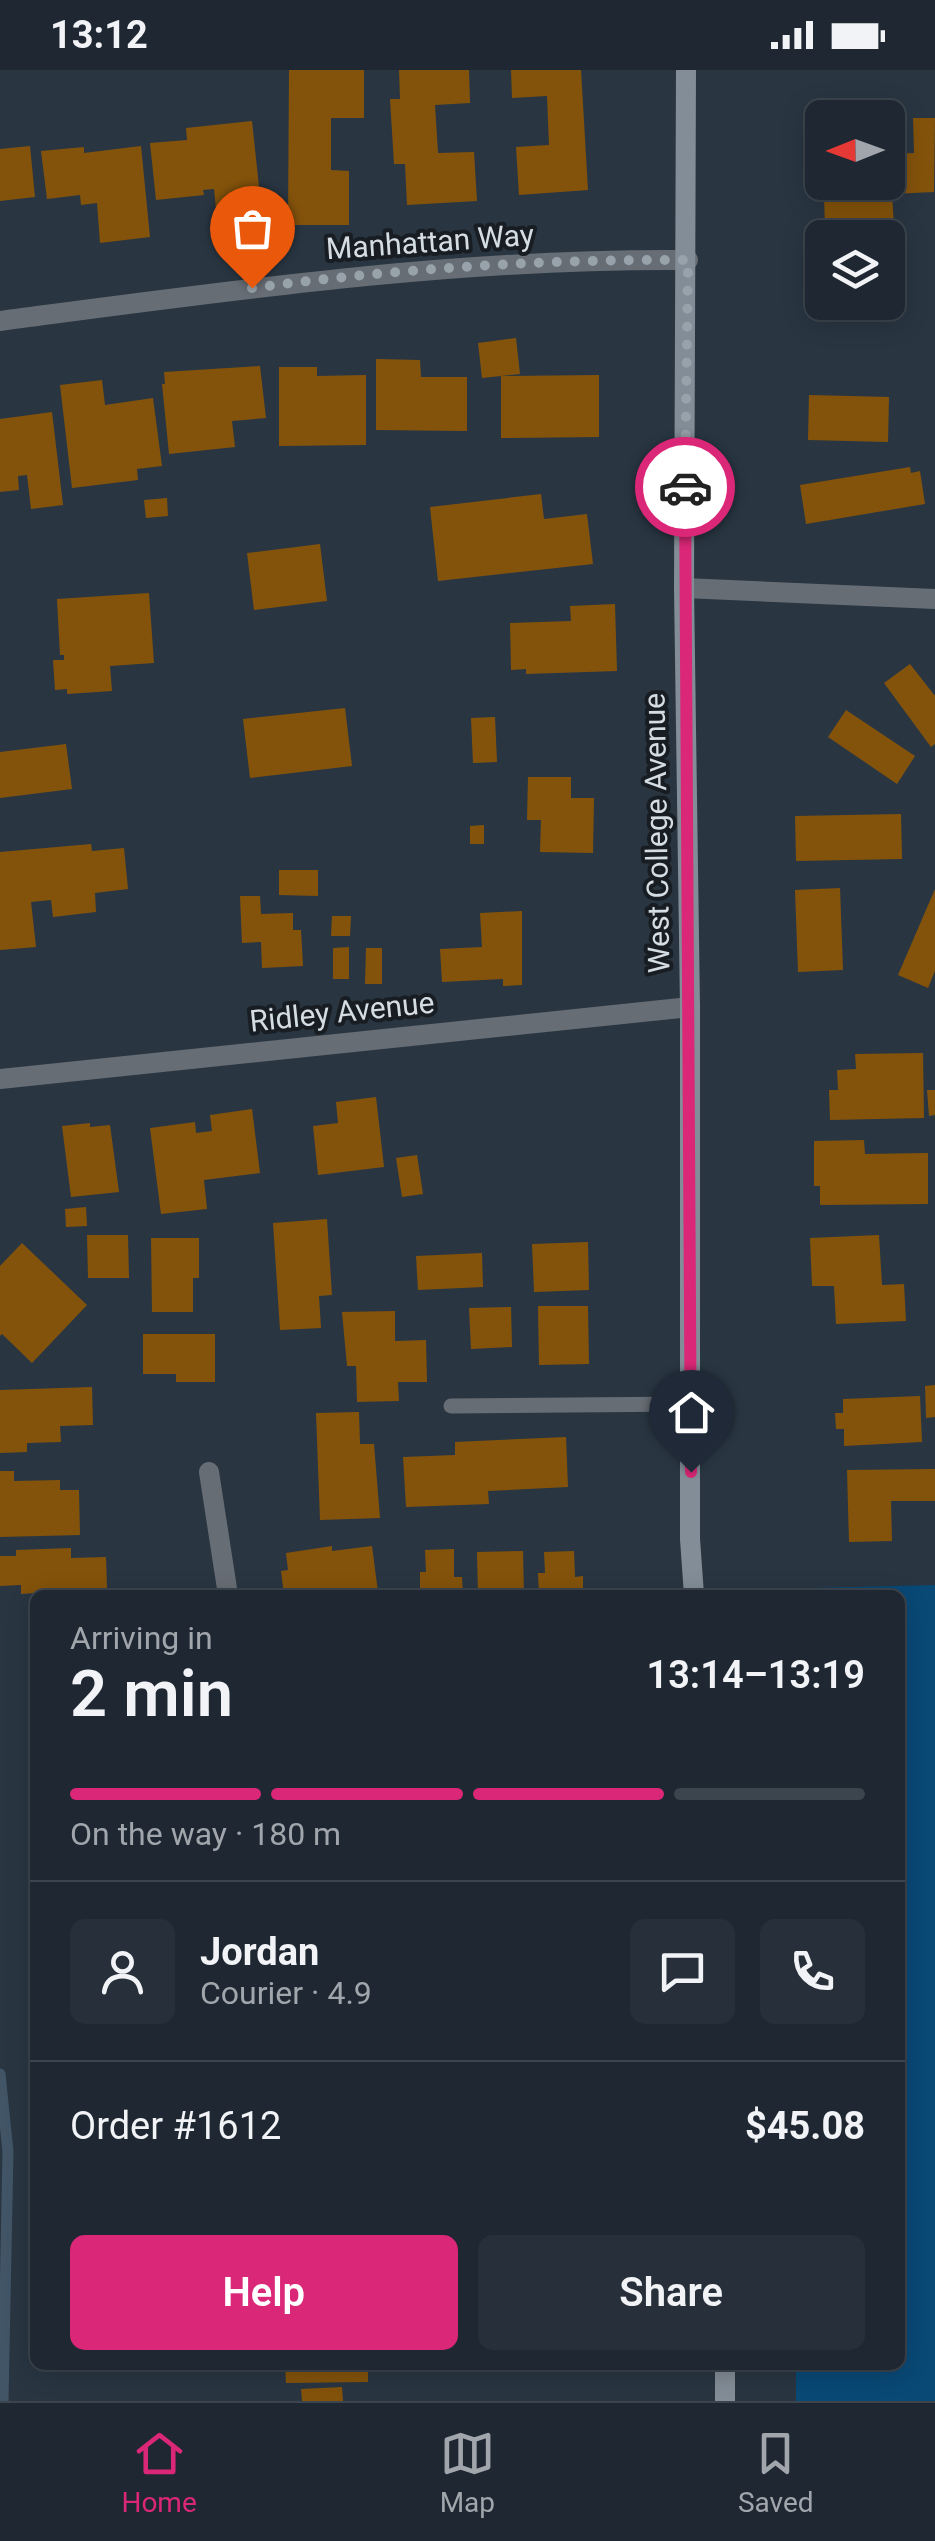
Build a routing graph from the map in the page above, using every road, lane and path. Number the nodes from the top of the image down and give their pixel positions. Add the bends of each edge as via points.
1 (686, 70) edge
2 (688, 260) junction
3 (0, 321) edge
4 (684, 588) junction
5 (935, 600) edge
6 (690, 1007) junction
7 (0, 1079) edge
8 (692, 1404) junction
9 (451, 1406) dead end
10 (209, 1472) dead end
11 (227, 1590) edge
12 (694, 1590) edge
13 (725, 2370) edge
14 (725, 2401) edge

1 - 2 main road, West College Avenue
2 - 3 street, Manhattan Way via 607,259 324,279
2 - 4 main road, West College Avenue
4 - 5 street
4 - 6 main road, West College Avenue
6 - 7 street, Ridley Avenue
6 - 8 main road, West College Avenue
8 - 9 lane
8 - 12 main road, West College Avenue
10 - 11 street
13 - 14 main road

